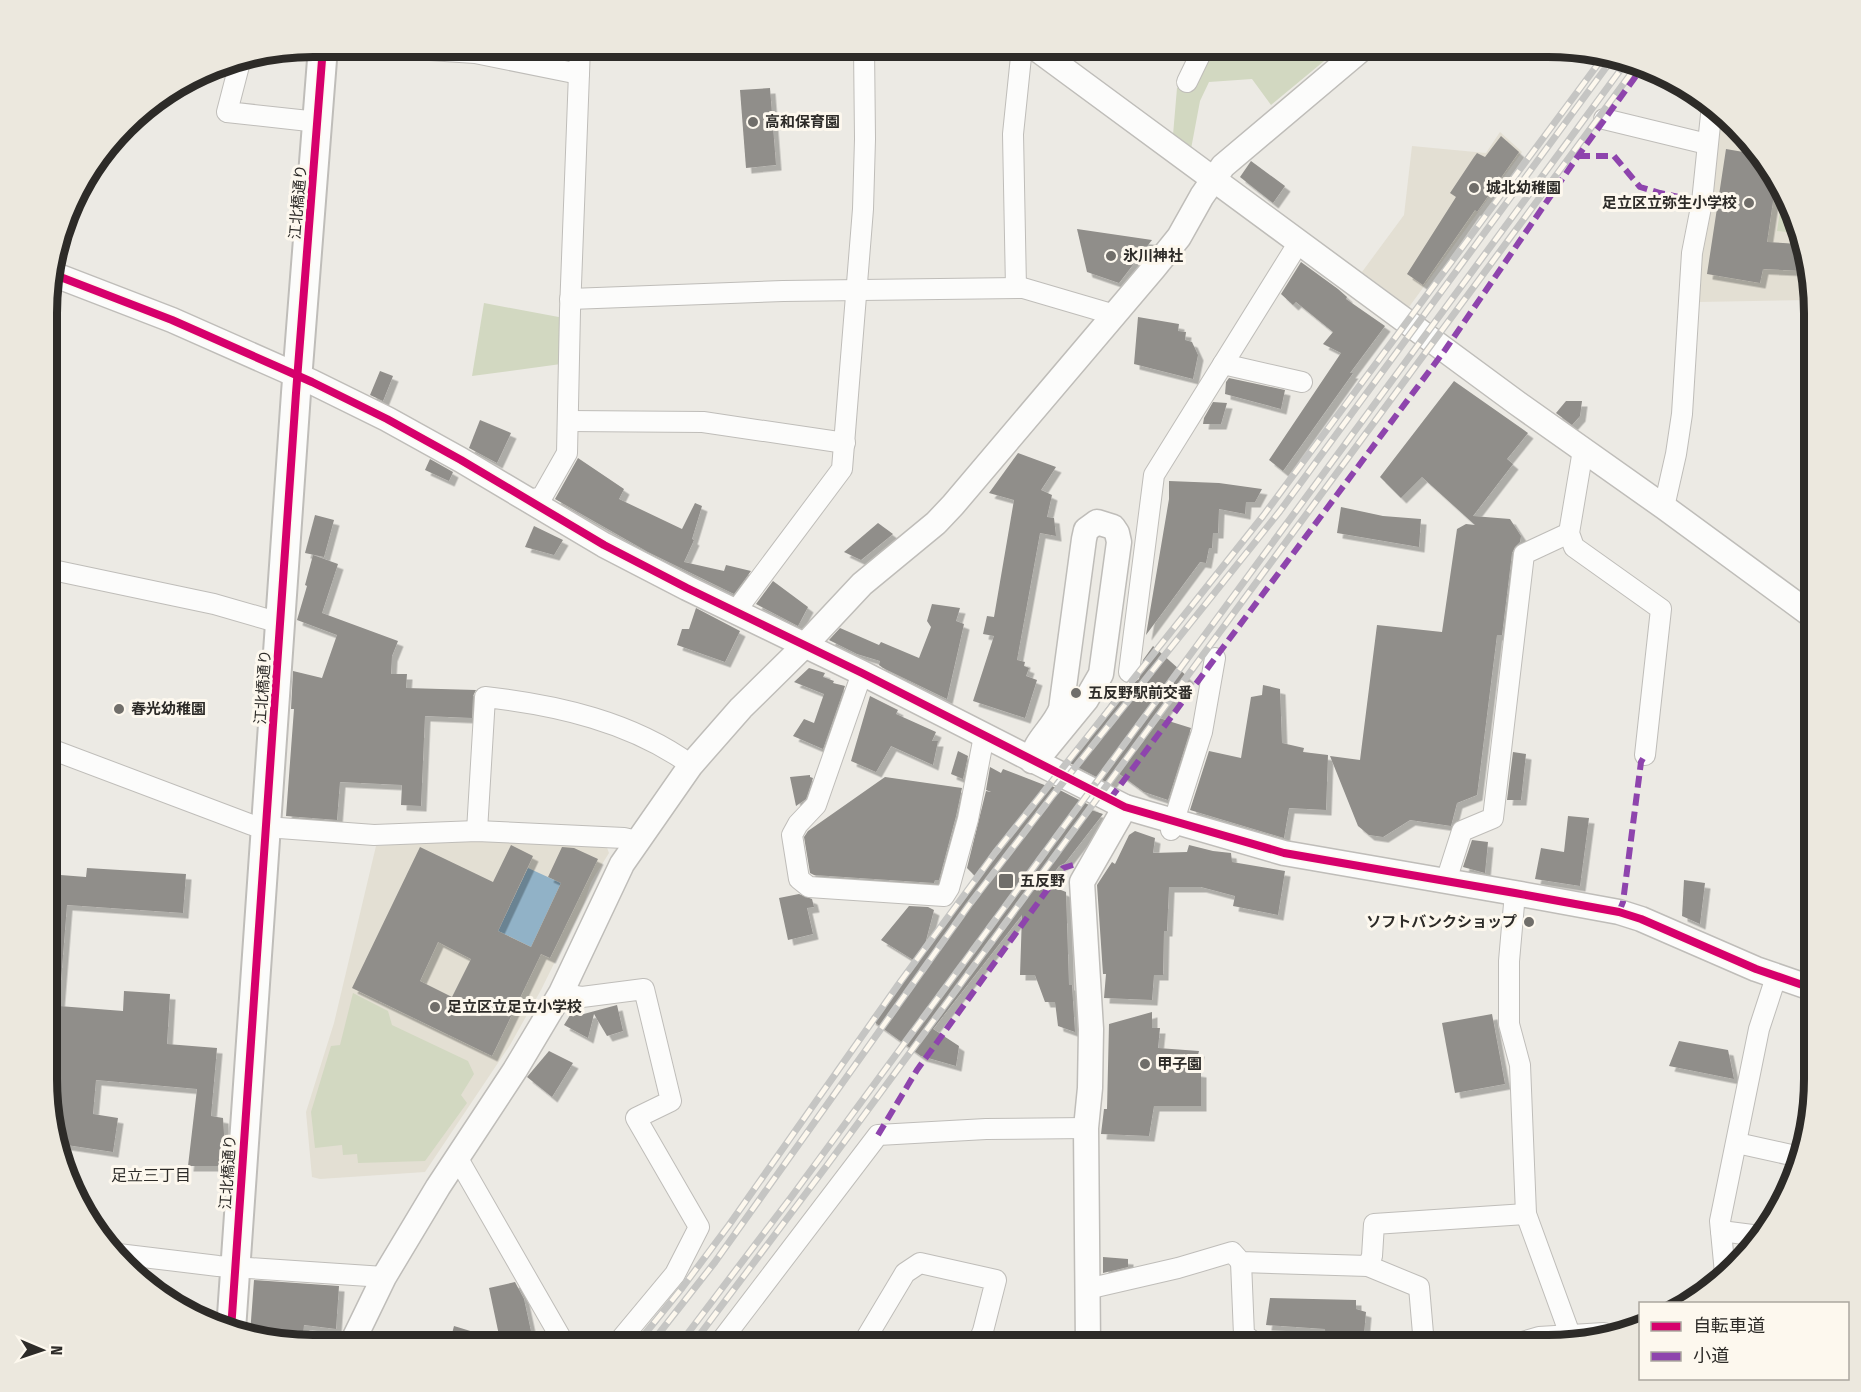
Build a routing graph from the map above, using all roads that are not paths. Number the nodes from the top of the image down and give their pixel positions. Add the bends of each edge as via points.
1 (322, 57) edge
2 (495, 57) edge
3 (580, 57) edge
4 (864, 57) edge
5 (1021, 57) edge
6 (1048, 57) edge
7 (1199, 57) edge
8 (1352, 57) edge
9 (239, 68) edge
10 (579, 74) junction
11 (1187, 82) dead end
12 (1711, 115) edge
13 (1604, 119) dead end
14 (318, 122) junction
15 (1707, 144) junction
16 (1213, 179) junction
17 (1299, 242) junction
18 (59, 277) edge
19 (1016, 288) junction
20 (856, 290) junction
21 (570, 299) junction
22 (1115, 315) junction
23 (1223, 364) junction
24 (298, 375) junction
25 (1302, 382) dead end
26 (568, 421) junction
27 (844, 443) junction
28 (1583, 450) junction
29 (529, 500) junction
30 (1664, 507) junction
31 (1569, 533) junction
32 (57, 571) edge
33 (1804, 610) edge
34 (735, 612) junction
35 (280, 623) junction
36 (804, 646) junction
37 (1215, 658) dead end
38 (1129, 672) dead end
39 (862, 673) junction
40 (984, 736) junction
41 (57, 751) edge
42 (1645, 755) dead end
43 (1032, 761) junction
44 (691, 765) junction
45 (1125, 807) junction
46 (1172, 825) junction
47 (266, 827) junction
48 (477, 831) junction
49 (637, 841) junction
50 (1446, 881) junction
51 (1515, 892) junction
52 (1776, 977) junction
53 (1804, 986) edge
54 (561, 993) junction
55 (1086, 1128) junction
56 (1737, 1143) junction
57 (1792, 1155) edge
58 (457, 1157) junction
59 (1526, 1214) junction
60 (1721, 1231) junction
61 (1751, 1235) edge
62 (127, 1255) edge
63 (1241, 1262) junction
64 (1724, 1265) edge
65 (1368, 1266) junction
66 (234, 1267) junction
67 (384, 1277) junction
68 (1087, 1289) junction
69 (231, 1321) edge
70 (1571, 1334) edge
71 (356, 1335) edge
72 (560, 1335) edge
73 (624, 1335) edge
74 (726, 1335) edge
75 (868, 1335) edge
76 (981, 1335) edge
77 (1088, 1335) edge
78 (1244, 1335) edge
79 (1423, 1335) edge

1 - 14 main road, 江北橋通り
2 - 10 street
3 - 10 street
4 - 20 street via 865,150
5 - 19 street via 1013,134
6 - 16 street
7 - 11 street
8 - 16 street via 1223,166
9 - 14 street via 227,112
10 - 21 street
12 - 15 street
13 - 15 street
14 - 24 main road, 江北橋通り
15 - 30 street via 1692,253 1682,414
16 - 17 street
16 - 22 street via 1179,237
17 - 23 street
17 - 28 street
18 - 24 street
19 - 20 street
19 - 22 street
20 - 21 street
20 - 27 street
21 - 26 street
22 - 36 street via 953,505 862,584
23 - 25 street
23 - 38 street via 1155,475
24 - 29 street via 387,419
24 - 35 main road, 江北橋通り
26 - 27 street via 703,422
26 - 29 street via 567,453 542,497
27 - 34 street via 842,469
28 - 30 street
28 - 31 street
29 - 34 street via 604,545
30 - 33 street
31 - 42 street via 1574,547 1661,609
31 - 50 street via 1524,554 1493,818 1462,831
32 - 35 street via 214,604
34 - 36 street
35 - 47 main road, 江北橋通り
36 - 39 street
36 - 44 street
37 - 46 street via 1202,732
39 - 40 street
39 - 40 street via 816,805 792,835 799,879 809,887 944,896 968,819
40 - 43 street
41 - 47 street
43 - 43 street via 1032,753 1061,710 1086,530 1097,522 1107,524 1113,527 1119,542 1101,674 1086,700
43 - 45 street
44 - 48 street via 639,734 552,706 485,697
44 - 49 street
45 - 46 street
45 - 55 street via 1082,882 1091,1029
46 - 50 street via 1284,853
47 - 48 street via 374,835
47 - 66 main road, 江北橋通り
48 - 49 street
49 - 54 street via 610,885
50 - 51 street
51 - 52 street via 1641,919
51 - 59 street via 1509,1023 1520,1065
52 - 53 street
52 - 56 street via 1759,1029
54 - 58 street
54 - 73 street via 582,997 645,989 671,1101 636,1118 699,1227 675,1274
55 - 68 street
55 - 74 street via 878,1135
56 - 57 street
56 - 60 street
58 - 67 street
58 - 72 street
59 - 65 street via 1374,1224
59 - 70 street
60 - 61 street
60 - 64 street
62 - 66 street
63 - 65 street
63 - 68 street via 1232,1252
63 - 78 street
65 - 79 street via 1419,1287
66 - 67 street
66 - 69 main road, 江北橋通り
67 - 71 street
68 - 77 street
75 - 76 street via 904,1273 920,1263 996,1280

